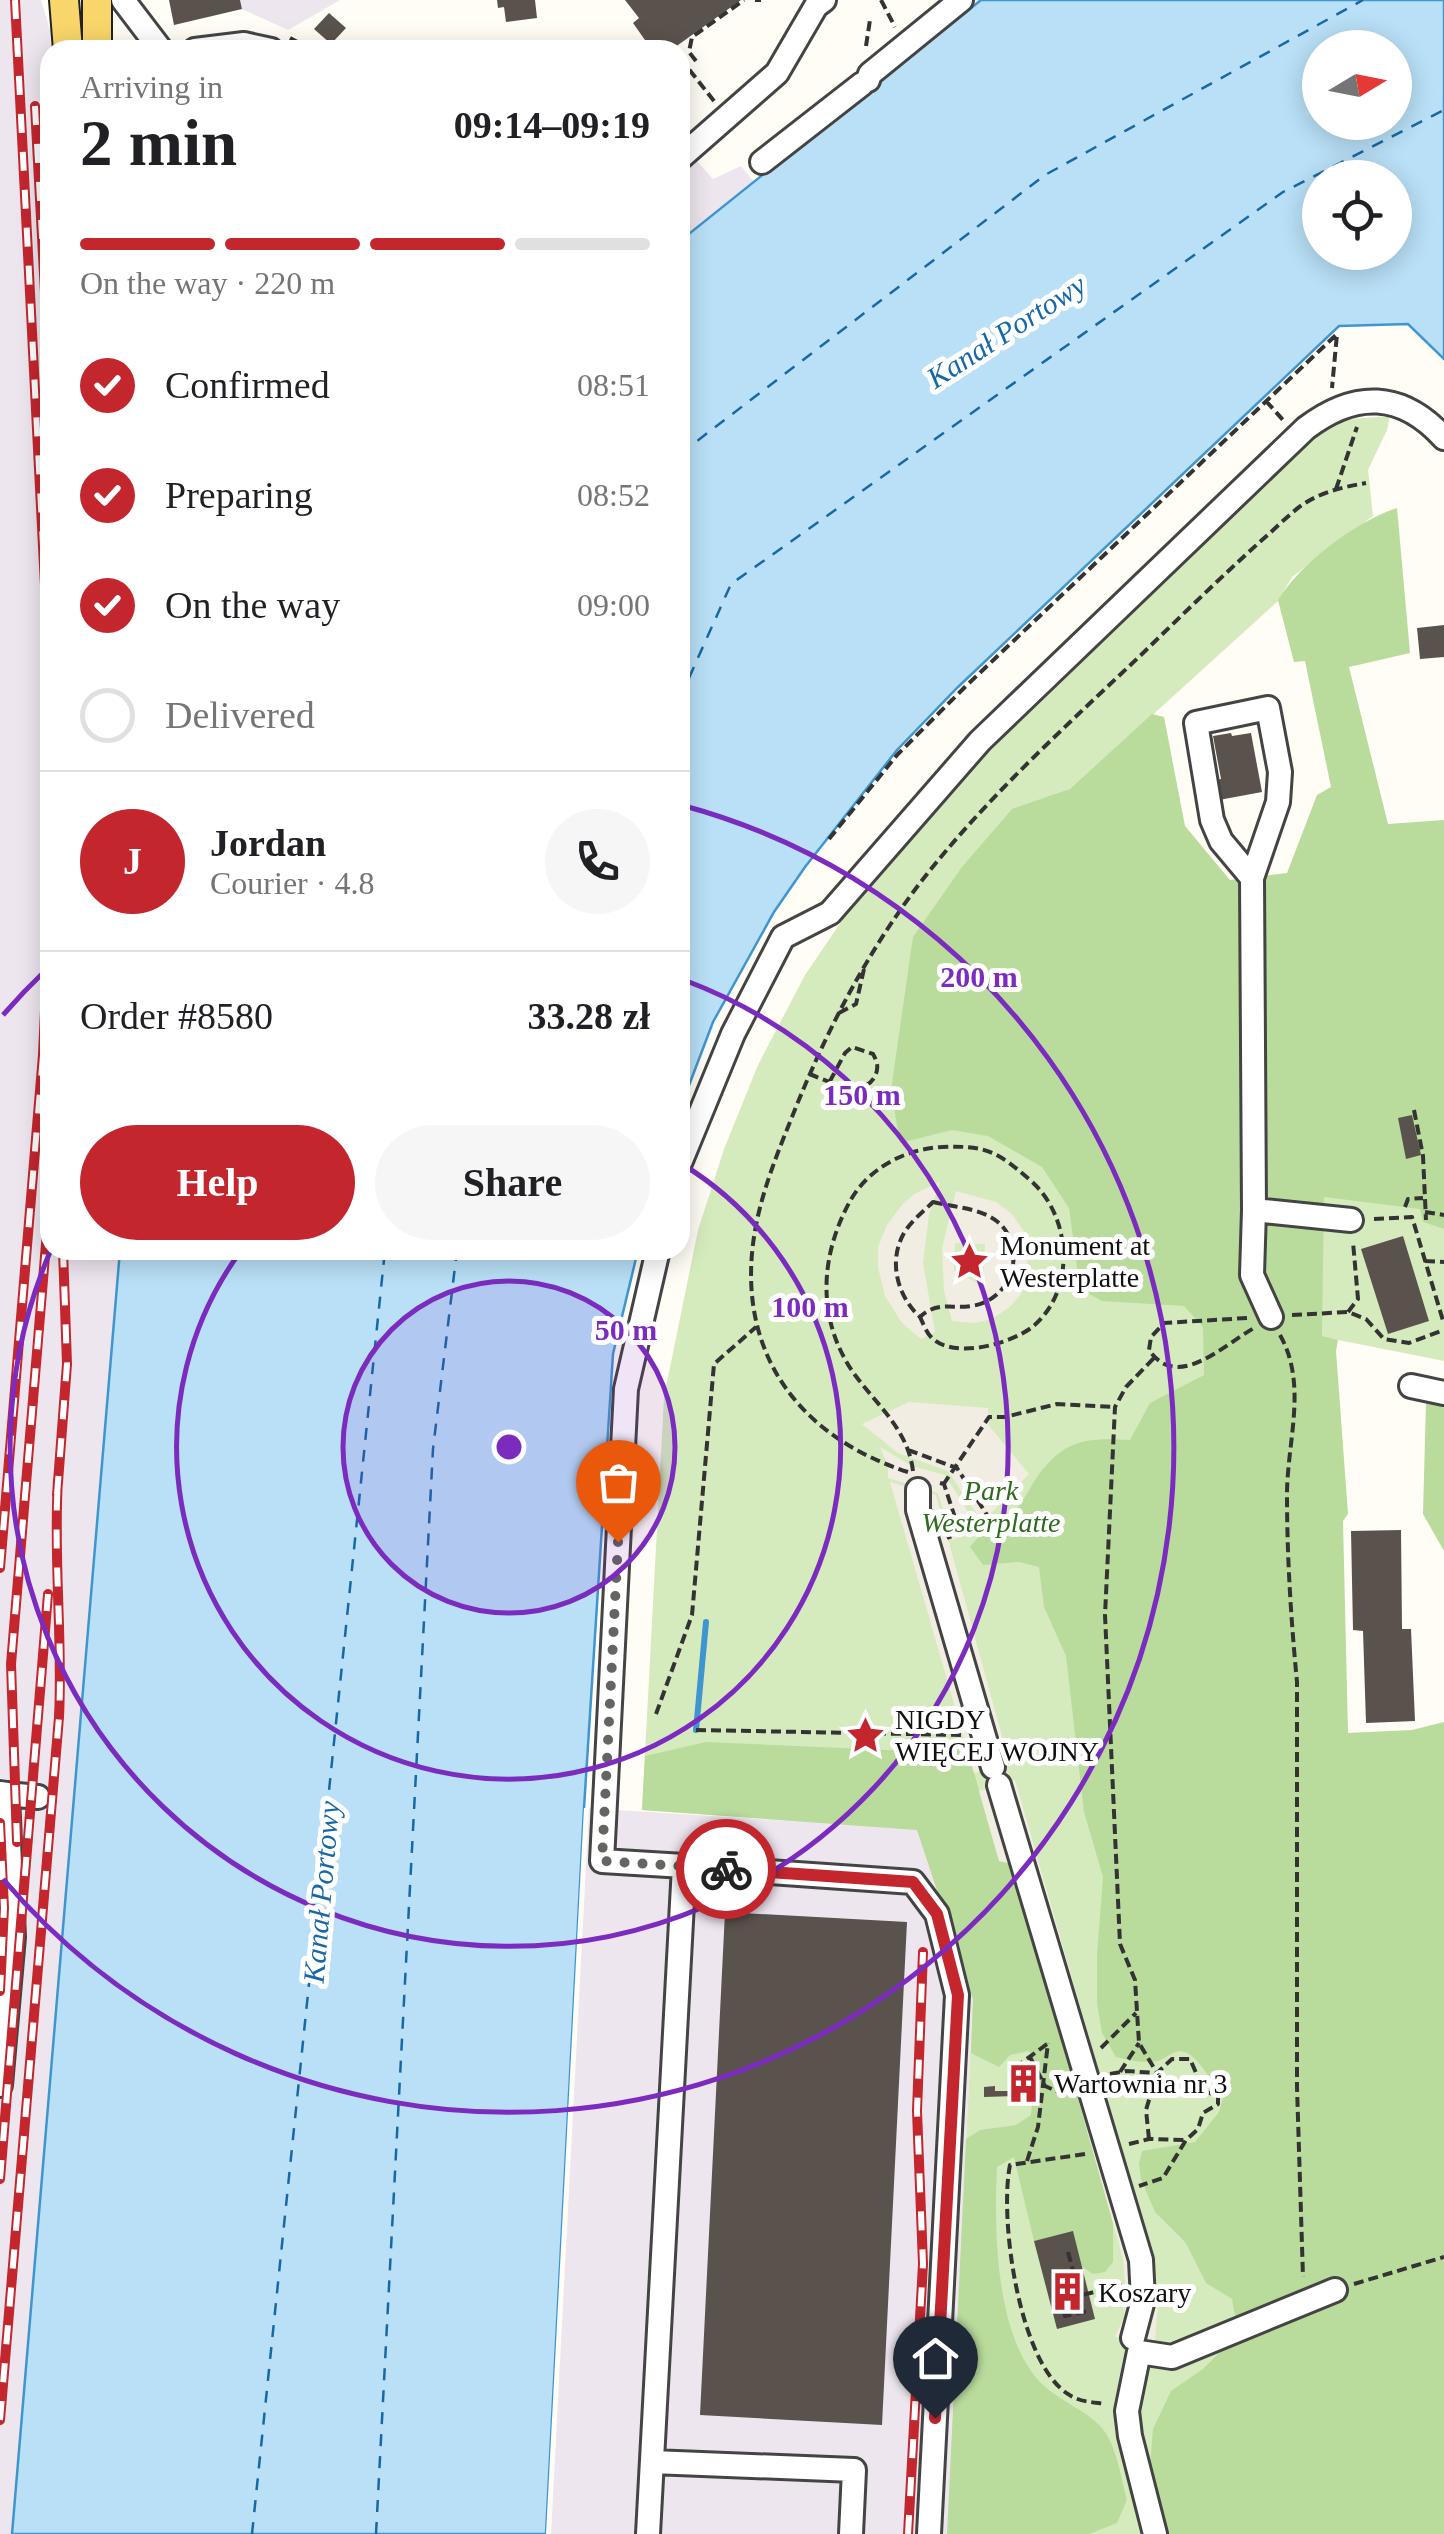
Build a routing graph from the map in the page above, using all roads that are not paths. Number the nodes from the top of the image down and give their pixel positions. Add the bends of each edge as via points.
1 (64, 0) edge
2 (97, 0) edge
3 (122, 0) edge
4 (824, 0) edge
5 (961, 0) edge
6 (67, 40) edge
7 (98, 40) edge
8 (153, 40) edge
9 (690, 151) edge
10 (762, 162) dead end
11 (1444, 438) edge
12 (1252, 878) junction
13 (690, 1139) edge
14 (1254, 1210) junction
15 (1351, 1220) road end
16 (656, 1260) edge
17 (1271, 1318) road end
18 (1411, 1386) dead end
19 (1444, 1393) edge
20 (925, 1484) road end
21 (3, 1794) edge
22 (38, 1796) dead end
23 (684, 1866) junction
24 (0, 2085) edge
25 (1335, 2290) road end
26 (1132, 2338) dead end
27 (652, 2462) junction
28 (648, 2534) edge
29 (850, 2534) edge
30 (929, 2534) edge
31 (1155, 2534) edge

1 - 6 main road
2 - 7 main road
3 - 8 street
4 - 9 street via 778,73 732,124
5 - 10 street
11 - 13 street via 1393,403 1361,401 1330,410 1306,428 980,741 830,913 782,937
12 - 12 street via 1278,802 1280,772 1268,708 1196,723 1212,820 1221,842
12 - 14 street
14 - 15 street
14 - 17 street via 1252,1274
16 - 23 street via 626,1389 602,1861
18 - 19 street
20 - 26 street via 918,1510 1141,2260 1143,2300
21 - 22 street
21 - 24 street via 13,1938
23 - 27 street
23 - 30 street via 913,1882 937,1914 958,1995
25 - 31 street via 1172,2357 1140,2352 1127,2411
27 - 28 street
27 - 29 street via 854,2470

